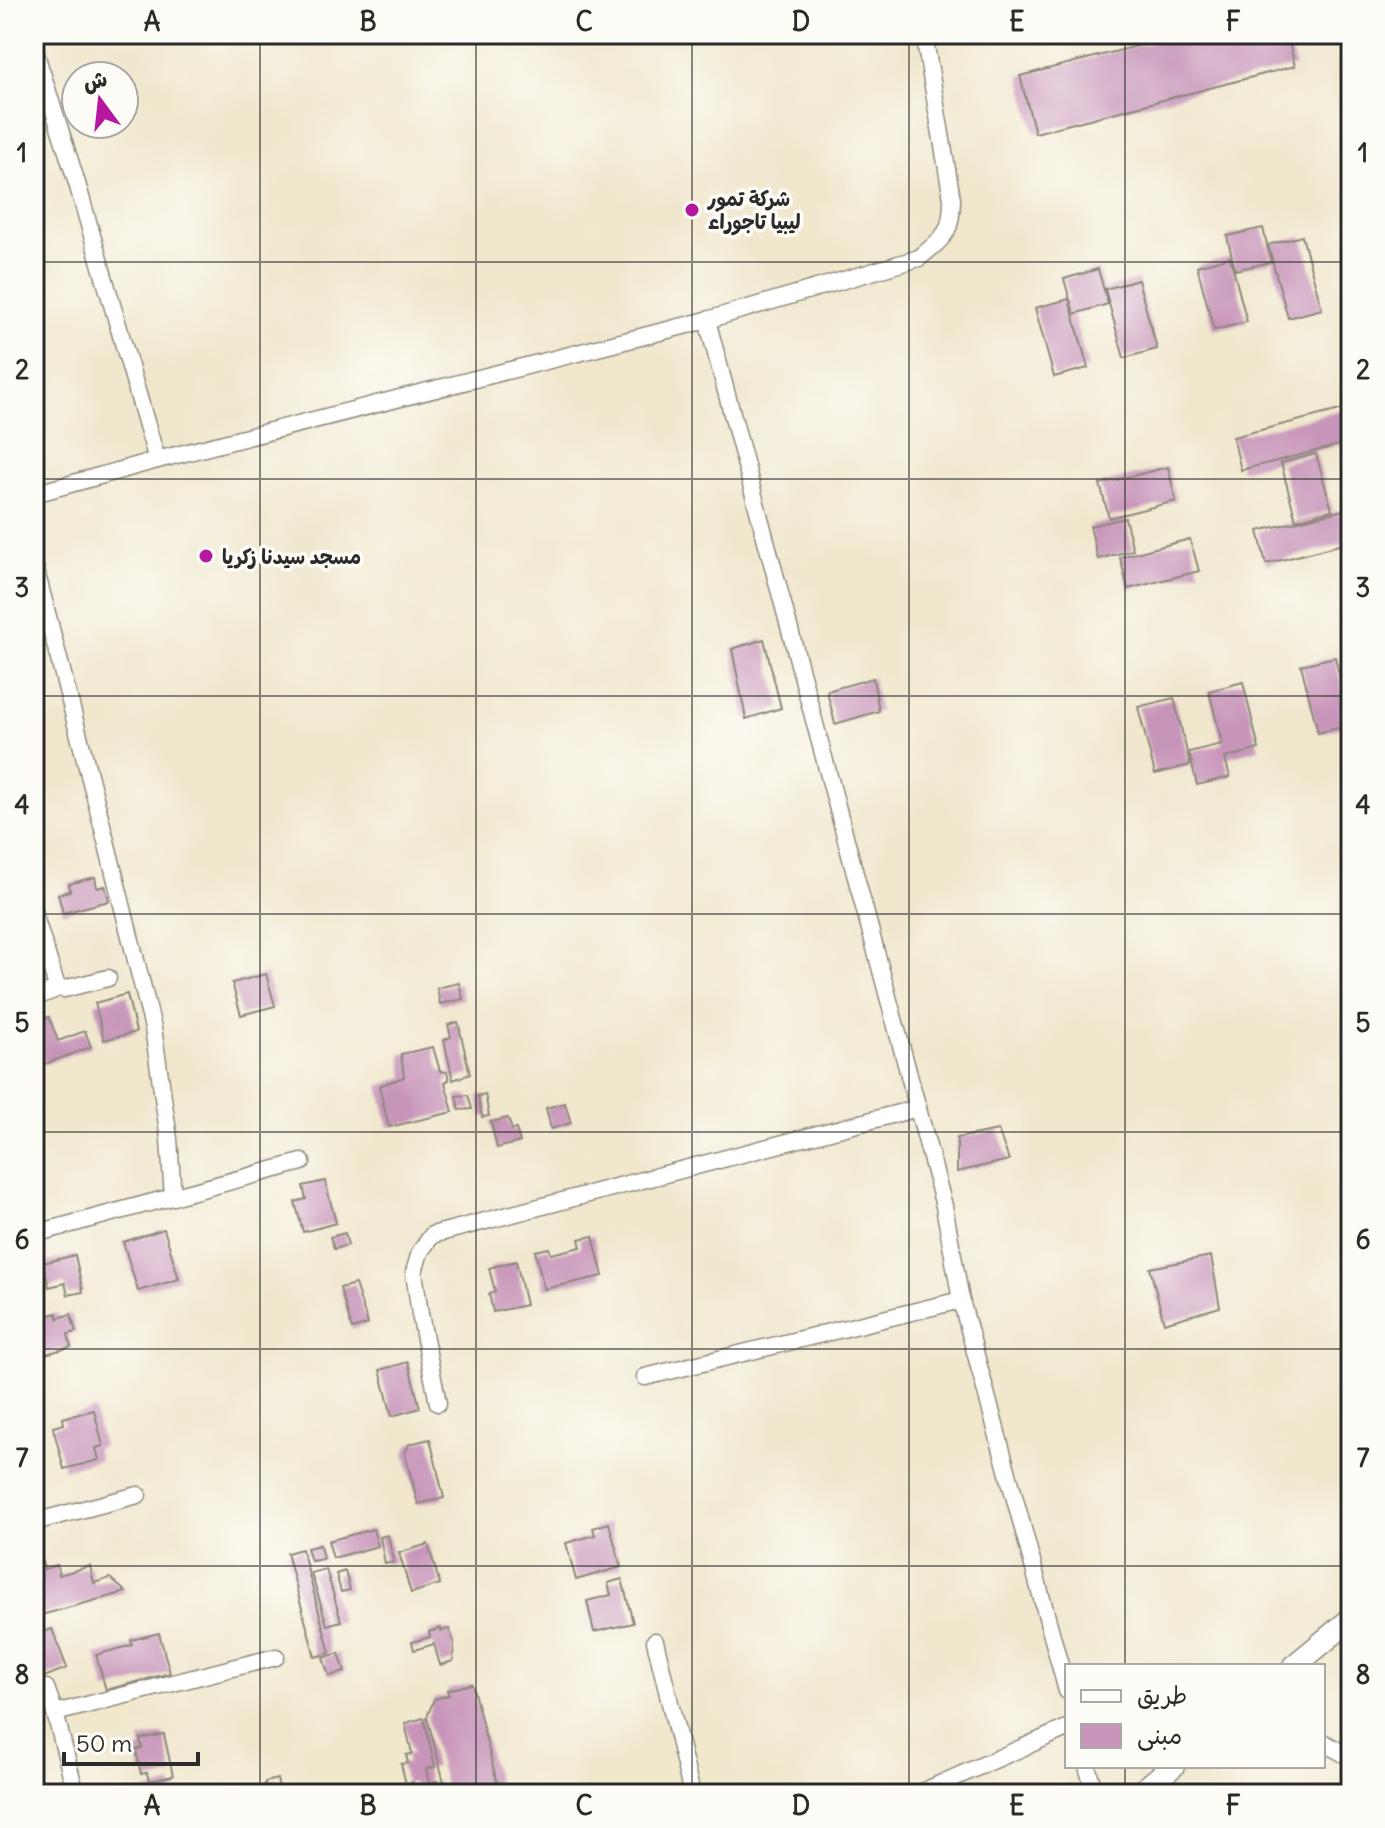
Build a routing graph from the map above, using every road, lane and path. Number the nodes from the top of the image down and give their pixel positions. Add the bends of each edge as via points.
1 (924, 34) edge
2 (34, 48) edge
3 (707, 320) junction
4 (157, 460) junction
5 (34, 494) edge
6 (34, 563) edge
7 (34, 913) edge
8 (108, 978) dead end
9 (59, 988) junction
10 (34, 998) edge
11 (918, 1108) junction
12 (302, 1162) dead end
13 (173, 1197) junction
14 (34, 1234) edge
15 (961, 1300) junction
16 (645, 1377) dead end
17 (438, 1403) dead end
18 (138, 1495) dead end
19 (34, 1522) edge
20 (1351, 1619) edge
21 (655, 1641) dead end
22 (276, 1657) dead end
23 (1296, 1664) edge
24 (1065, 1684) edge
25 (46, 1688) dead end
26 (55, 1713) junction
27 (1065, 1729) edge
28 (1325, 1743) edge
29 (1351, 1758) edge
30 (1088, 1768) edge
31 (1171, 1768) edge
32 (76, 1794) edge
33 (692, 1794) edge
34 (917, 1794) edge
35 (1095, 1794) edge
36 (1139, 1794) edge

1 - 3 street via 952,199 952,219 943,239 919,258
2 - 4 street
3 - 4 street
3 - 11 street
4 - 5 street
6 - 13 street via 153,1028
7 - 9 street
8 - 9 street
9 - 10 street
11 - 15 street
11 - 17 street via 432,1235 414,1272
12 - 13 street
13 - 14 street
15 - 16 street
15 - 24 street
18 - 19 street
20 - 23 street
21 - 33 street
22 - 26 street
25 - 26 street
26 - 32 street
27 - 34 street
28 - 29 street
30 - 35 street
31 - 36 street

